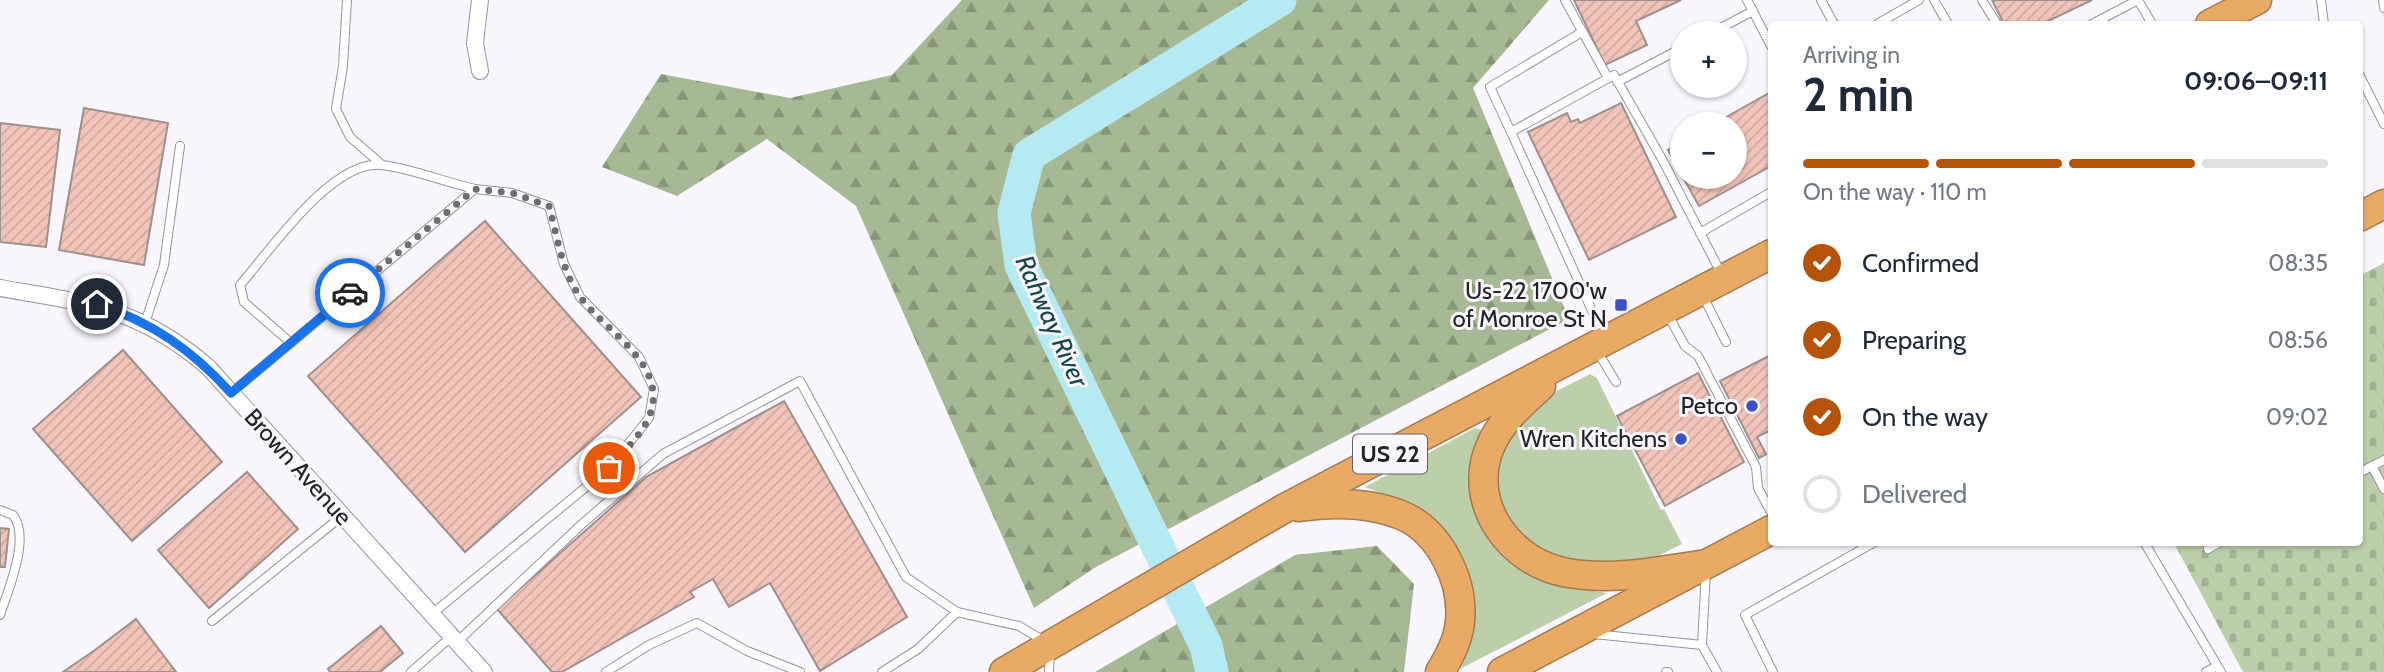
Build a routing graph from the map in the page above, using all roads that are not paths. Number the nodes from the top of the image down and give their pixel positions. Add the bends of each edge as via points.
1 (346, 0) edge
2 (480, 0) edge
3 (1565, 0) edge
4 (1747, 0) edge
5 (1821, 0) edge
6 (1918, 0) edge
7 (1934, 0) edge
8 (1982, 0) edge
9 (2138, 0) edge
10 (2257, 0) edge
11 (2322, 0) edge
12 (2383, 0) edge
13 (2384, 8) edge
14 (1753, 11) junction
15 (1733, 21) edge
16 (1832, 21) edge
17 (1882, 21) edge
18 (1946, 21) edge
19 (1995, 21) edge
20 (2098, 21) edge
21 (2150, 21) edge
22 (2216, 21) edge
23 (2324, 21) edge
24 (1582, 32) junction
25 (1768, 40) edge
26 (1670, 54) edge
27 (480, 71) dead end
28 (1608, 78) junction
29 (1617, 82) junction
30 (2363, 82) edge
31 (2384, 124) edge
32 (1511, 132) junction
33 (180, 146) dead end
34 (381, 164) junction
35 (475, 189) junction
36 (1768, 194) edge
37 (2384, 204) edge
38 (2363, 215) edge
39 (1700, 233) junction
40 (1768, 256) edge
41 (1712, 285) junction
42 (0, 288) edge
43 (1665, 310) junction
44 (145, 323) junction
45 (291, 342) junction
46 (1726, 342) dead end
47 (1591, 349) junction
48 (1616, 382) dead end
49 (231, 393) junction
50 (2384, 460) edge
51 (2372, 466) junction
52 (2363, 471) edge
53 (2384, 489) edge
54 (1768, 506) edge
55 (1285, 508) junction
56 (0, 510) edge
57 (342, 516) junction
58 (1768, 532) edge
59 (1868, 546) edge
60 (2146, 546) edge
61 (2213, 546) edge
62 (2208, 549) dead end
63 (1706, 564) junction
64 (957, 612) junction
65 (432, 614) junction
66 (0, 615) edge
67 (212, 621) dead end
68 (1579, 632) junction
69 (454, 639) junction
70 (1702, 645) junction
71 (1049, 659) edge
72 (2219, 669) edge
73 (411, 672) edge
74 (484, 672) edge
75 (606, 672) edge
76 (800, 672) edge
77 (882, 672) edge
78 (1004, 672) edge
79 (1440, 672) edge
80 (1502, 672) edge
81 (1717, 672) edge
82 (1773, 672) edge
83 (2206, 672) edge

1 - 34 lane via 336,109 351,137
2 - 27 street via 475,43
3 - 24 lane
4 - 14 lane
5 - 16 lane
6 - 17 lane
7 - 18 lane
8 - 19 lane
9 - 20 lane
9 - 21 lane
10 - 22 highway
11 - 23 lane
12 - 13 lane
14 - 15 lane
14 - 25 lane
24 - 28 lane
24 - 32 lane via 1490,87
26 - 29 lane
28 - 29 lane via 1614,75
28 - 32 lane
29 - 39 lane
30 - 31 lane
32 - 47 lane
33 - 44 lane via 164,265
34 - 35 lane
34 - 45 lane via 355,168 325,188 240,285 244,302
35 - 45 lane
35 - 65 lane via 512,193 549,206 565,264 580,297 639,357 654,389 649,418 609,468
36 - 39 lane
37 - 38 highway
39 - 41 lane
40 - 41 highway, US 22
41 - 43 highway, US 22
41 - 46 lane
42 - 44 street, Brown Avenue via 97,304
43 - 47 highway, US 22
43 - 54 lane via 1685,345 1698,356 1756,467 1758,488
44 - 49 street, Brown Avenue via 188,350
45 - 49 lane
47 - 48 lane
47 - 55 highway, US 22
47 - 63 highway via 1517,406 1489,449 1485,497 1502,534 1539,565 1567,573 1614,577
49 - 57 street, Brown Avenue
50 - 51 lane
51 - 52 lane
51 - 53 lane
55 - 71 highway, US 22 via 1136,593
55 - 79 highway via 1324,504 1374,507 1411,519 1430,535 1449,564 1460,597 1458,634
56 - 66 lane via 13,515 20,532 18,557
57 - 65 street, Brown Avenue
57 - 67 lane
58 - 63 highway
59 - 82 lane via 1745,615
60 - 72 lane
61 - 62 lane
63 - 68 highway
63 - 70 lane
64 - 69 lane via 906,577 800,381 663,454
64 - 71 lane via 1019,626
64 - 77 lane via 918,649
65 - 69 street, Brown Avenue
68 - 70 lane
68 - 80 highway
69 - 73 lane
69 - 74 street, Brown Avenue
70 - 81 lane
71 - 78 highway, US 22
72 - 83 lane
75 - 76 lane via 649,645 697,624

